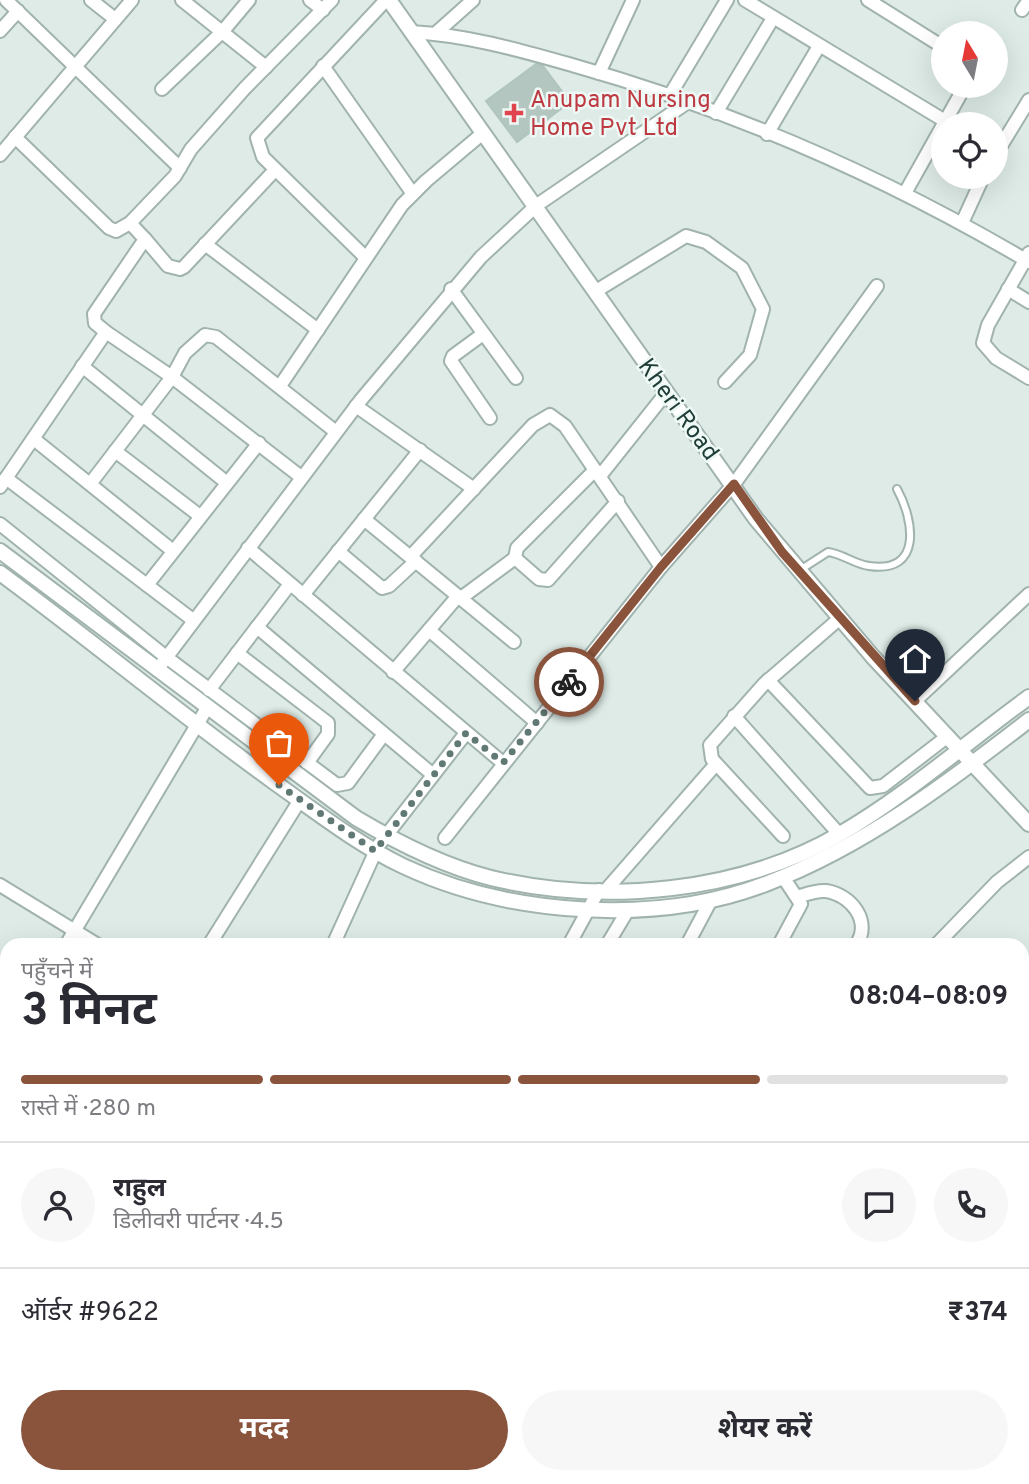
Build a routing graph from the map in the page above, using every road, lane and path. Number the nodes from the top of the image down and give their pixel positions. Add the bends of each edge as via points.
1 (91, 0) edge
2 (132, 0) edge
3 (182, 0) edge
4 (249, 0) edge
5 (310, 0) edge
6 (332, 0) edge
7 (388, 0) edge
8 (473, 0) edge
9 (633, 0) edge
10 (727, 0) edge
11 (868, 0) edge
12 (751, 2) edge
13 (15, 5) edge
14 (323, 10) junction
15 (774, 18) junction
16 (115, 19) junction
17 (0, 31) edge
18 (223, 31) junction
19 (411, 32) junction
20 (436, 33) junction
21 (931, 39) edge
22 (820, 47) junction
23 (75, 64) junction
24 (323, 66) junction
25 (266, 67) junction
26 (599, 73) junction
27 (162, 89) dead end
28 (670, 95) junction
29 (1029, 100) edge
30 (688, 102) junction
31 (716, 113) junction
32 (931, 113) edge
33 (483, 133) junction
34 (767, 134) junction
35 (1008, 134) edge
36 (15, 137) junction
37 (931, 146) edge
38 (0, 155) edge
39 (180, 168) junction
40 (275, 170) junction
41 (978, 189) edge
42 (905, 193) junction
43 (413, 194) junction
44 (537, 205) junction
45 (130, 223) junction
46 (962, 223) junction
47 (145, 239) junction
48 (205, 244) junction
49 (365, 257) junction
50 (1028, 258) edge
51 (877, 286) dead end
52 (451, 289) junction
53 (1008, 289) junction
54 (596, 291) junction
55 (1029, 302) edge
56 (318, 330) junction
57 (106, 332) junction
58 (483, 334) junction
59 (82, 366) junction
60 (172, 377) junction
61 (516, 378) dead end
62 (1029, 379) edge
63 (724, 382) dead end
64 (280, 386) junction
65 (666, 393) junction
66 (356, 406) junction
67 (143, 415) junction
68 (490, 418) dead end
69 (336, 432) junction
70 (35, 440) junction
71 (259, 443) junction
72 (420, 450) junction
73 (115, 451) junction
74 (598, 473) junction
75 (302, 477) junction
76 (3, 482) edge
77 (227, 483) junction
78 (89, 484) junction
79 (734, 484) junction
80 (474, 489) junction
81 (897, 489) dead end
82 (618, 501) junction
83 (200, 516) junction
84 (365, 519) junction
85 (0, 524) edge
86 (248, 548) junction
87 (0, 551) edge
88 (173, 551) junction
89 (338, 551) junction
90 (413, 558) junction
91 (515, 558) junction
92 (661, 567) junction
93 (798, 571) junction
94 (0, 573) edge
95 (290, 584) junction
96 (147, 585) junction
97 (1029, 594) edge
98 (303, 595) junction
99 (459, 597) junction
100 (839, 619) junction
101 (193, 620) junction
102 (257, 627) junction
103 (429, 630) junction
104 (514, 642) dead end
105 (237, 653) junction
106 (166, 657) junction
107 (156, 670) junction
108 (393, 672) junction
109 (768, 680) junction
110 (209, 690) junction
111 (1029, 697) edge
112 (915, 701) junction
113 (202, 716) junction
114 (734, 716) junction
115 (1029, 720) edge
116 (537, 723) junction
117 (466, 733) junction
118 (384, 734) junction
119 (948, 736) junction
120 (966, 755) junction
121 (307, 763) junction
122 (503, 763) junction
123 (716, 764) junction
124 (432, 774) junction
125 (300, 800) junction
126 (1029, 824) edge
127 (839, 834) junction
128 (783, 836) dead end
129 (444, 838) dead end
130 (380, 843) junction
131 (1029, 857) edge
132 (783, 877) junction
133 (0, 885) edge
134 (596, 897) junction
135 (797, 897) junction
136 (710, 900) junction
137 (628, 910) junction
138 (74, 932) junction
139 (70, 938) edge
140 (85, 938) edge
141 (214, 938) edge
142 (336, 938) edge
143 (573, 938) edge
144 (611, 938) edge
145 (691, 938) edge
146 (783, 938) edge
147 (859, 938) edge
148 (943, 938) edge

1 - 16 street
2 - 16 street
3 - 18 street
4 - 18 street
5 - 14 street
6 - 14 street
7 - 19 street, Kheri Road
7 - 24 street
8 - 20 street
9 - 26 street
10 - 28 street
11 - 21 street
12 - 15 street
13 - 17 street
13 - 23 street
14 - 25 street
15 - 22 street
15 - 31 street
16 - 23 street
18 - 25 street
18 - 27 street
19 - 20 street
19 - 33 street, Kheri Road
20 - 26 street via 496,44
22 - 32 street
22 - 34 street
23 - 36 street
23 - 39 street
24 - 40 street via 257,138 263,157
24 - 43 street
25 - 39 street via 191,149
26 - 28 street
28 - 30 street
29 - 35 street
30 - 31 street
30 - 44 street
31 - 34 street
33 - 43 street
33 - 44 street, Kheri Road
34 - 42 street
36 - 38 street
36 - 45 street via 108,228 116,231
37 - 42 street
39 - 45 street
40 - 48 street
40 - 49 street
41 - 46 street
42 - 46 street
43 - 49 street
44 - 52 street
44 - 54 street, Kheri Road
45 - 47 street
46 - 50 street
47 - 48 street via 168,266 180,269
47 - 57 street via 94,314 95,323
48 - 56 street
49 - 56 street
50 - 53 street
51 - 79 street
52 - 58 street
52 - 66 street
53 - 55 street
53 - 62 street via 988,325 984,343 996,358
54 - 63 street via 685,236 706,242 742,268 763,309 750,355
54 - 65 street, Kheri Road
56 - 64 street
57 - 59 street
57 - 60 street
58 - 61 street
58 - 68 street via 451,361
59 - 67 street
59 - 70 street
60 - 64 street via 192,344 210,334
60 - 67 street
60 - 71 street
64 - 69 street
65 - 74 street
65 - 79 street, Kheri Road
66 - 69 street
66 - 72 street
67 - 73 street
67 - 77 street
69 - 75 street
70 - 76 street
70 - 78 street
71 - 75 street
71 - 77 street
72 - 80 street
72 - 84 street
73 - 78 street
73 - 83 street
74 - 80 street via 565,426 550,415 533,425
74 - 82 street
74 - 91 street via 517,548
75 - 86 street
76 - 96 street
77 - 83 street
78 - 88 street
79 - 92 street
79 - 93 street, Kheri Road
80 - 90 street
81 - 93 lane via 911,532 902,559 872,567 828,552
82 - 91 street via 548,580 539,579
82 - 92 street
83 - 88 street
84 - 89 street
84 - 90 street
85 - 106 street
86 - 95 street
86 - 101 street
87 - 107 street
88 - 96 street
89 - 90 street via 382,588
89 - 98 street
90 - 99 street
91 - 99 street
92 - 116 street
93 - 100 street, Kheri Road
94 - 113 street
95 - 98 street
95 - 102 street
96 - 101 street
97 - 112 street
98 - 108 street
99 - 103 street
99 - 104 street
100 - 109 street
100 - 112 street, Kheri Road
101 - 106 street
102 - 105 street
102 - 118 street
103 - 108 street
103 - 116 street
105 - 110 street
105 - 121 street via 328,723 328,734
106 - 107 street
106 - 110 street
107 - 113 street
108 - 117 street
109 - 114 street
109 - 119 street via 870,788 892,779
110 - 121 street
111 - 120 street
112 - 119 street, Kheri Road
113 - 125 street
113 - 130 street via 328,798
113 - 138 street
114 - 123 street via 710,745
114 - 127 street
115 - 120 street
116 - 122 street
117 - 122 street
117 - 124 street
118 - 121 street via 344,786
118 - 124 street
119 - 120 street, Kheri Road
120 - 126 street, Kheri Road
120 - 127 street
120 - 132 street via 850,844
122 - 129 street
123 - 128 street
123 - 134 street
124 - 130 street
125 - 130 street
125 - 141 street
127 - 134 street via 736,876
130 - 134 street via 489,878
130 - 134 street via 428,876 484,894
130 - 142 street
131 - 148 street via 997,882
132 - 135 street
132 - 136 street
133 - 138 street
134 - 137 street
134 - 143 street
135 - 146 street via 800,908
135 - 147 street via 827,891 849,903 862,919
136 - 137 street
136 - 145 street
137 - 144 street
138 - 139 street
138 - 140 street

